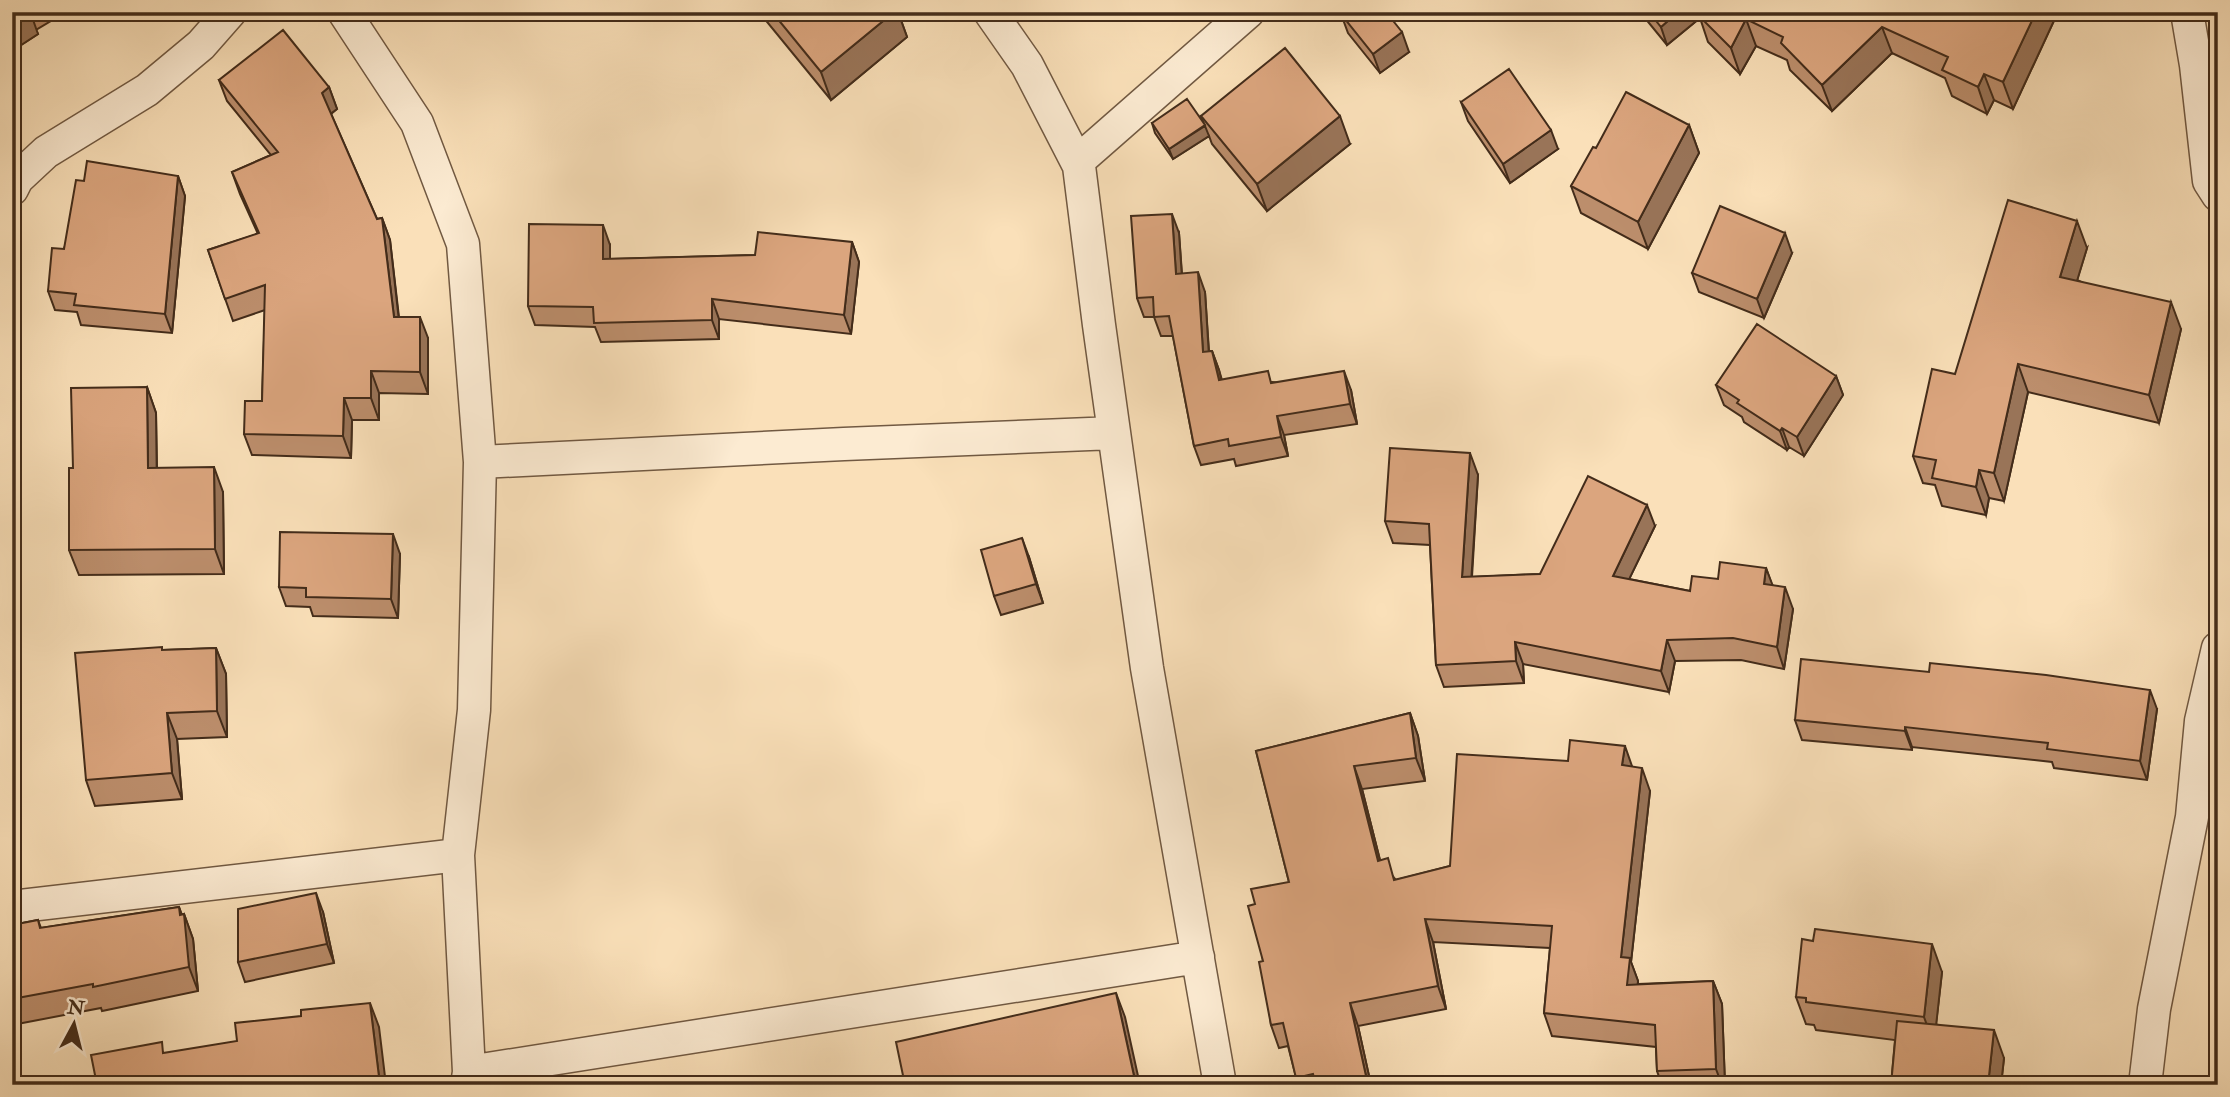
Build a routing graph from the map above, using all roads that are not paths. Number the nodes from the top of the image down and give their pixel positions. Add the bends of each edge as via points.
1 (230, 12) edge
2 (344, 12) edge
3 (990, 12) edge
4 (1248, 12) edge
5 (2187, 12) edge
6 (1076, 162) junction
7 (12, 189) edge
8 (2218, 195) edge
9 (1114, 433) junction
10 (480, 462) junction
11 (2218, 648) edge
12 (458, 855) junction
13 (12, 907) edge
14 (1198, 957) junction
15 (468, 1078) edge
16 (1220, 1085) edge
17 (2145, 1085) edge

1 - 7 street via 201,45 156,83 46,152
2 - 10 street via 417,122 463,244
3 - 6 street via 1027,65
4 - 6 street
5 - 8 street via 2209,181
6 - 9 street
9 - 10 street
9 - 14 street via 1147,668
10 - 12 street via 474,710
11 - 17 street via 2201,721 2192,817 2154,1009
12 - 13 street
12 - 15 street
14 - 15 street
14 - 16 street

